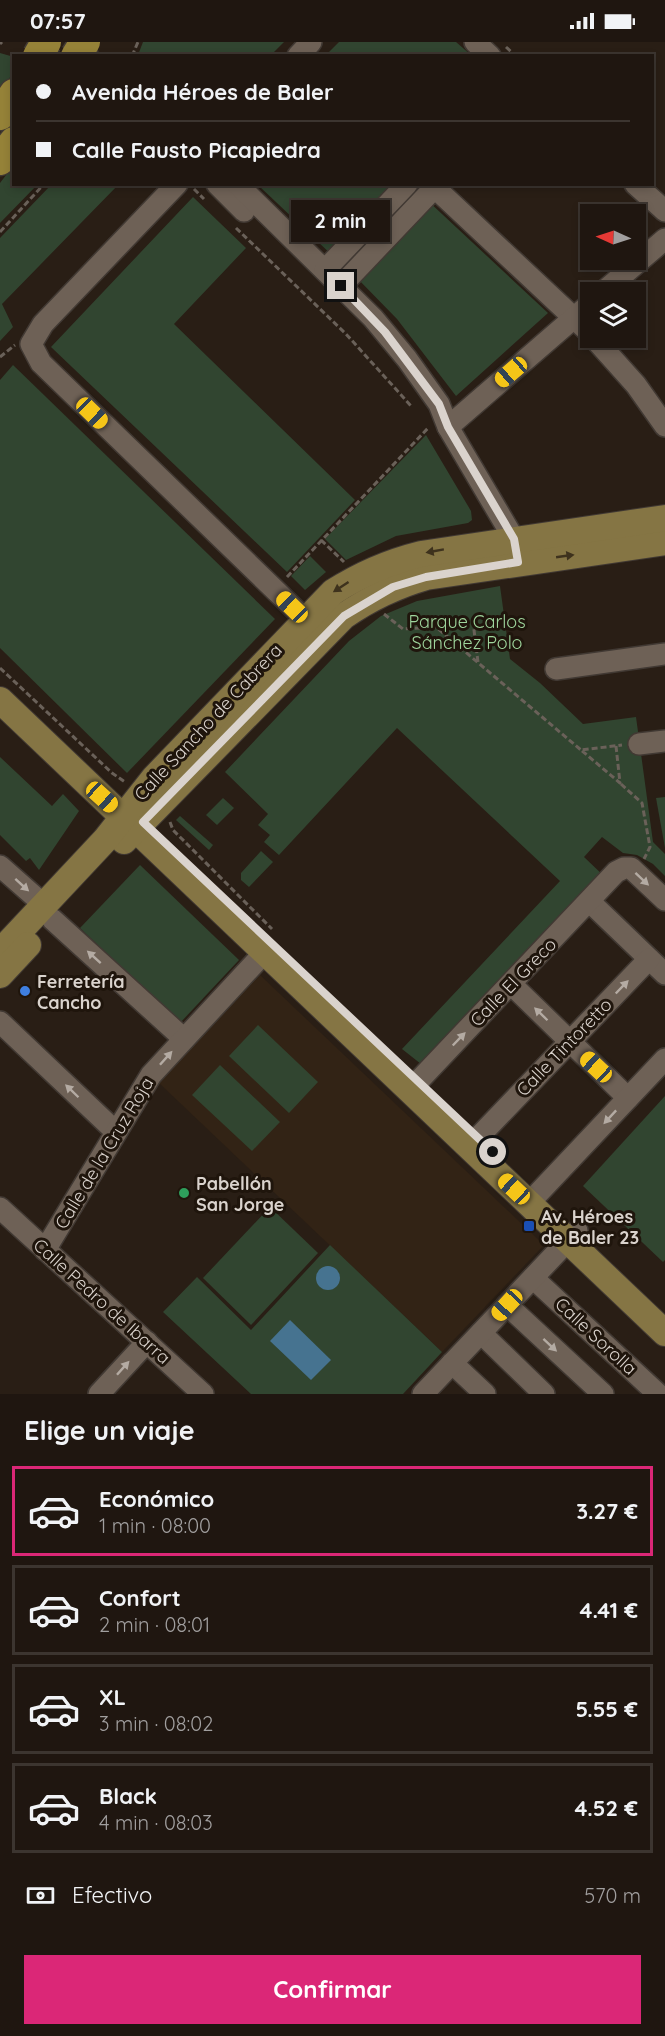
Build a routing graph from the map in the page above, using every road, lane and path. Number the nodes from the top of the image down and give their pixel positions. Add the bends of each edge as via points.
1 (67, 42) edge
2 (86, 42) edge
3 (311, 42) edge
4 (475, 42) edge
5 (501, 42) edge
6 (79, 54) edge
7 (98, 54) edge
8 (300, 54) edge
9 (488, 54) edge
10 (514, 54) edge
11 (12, 97) edge
12 (0, 115) edge
13 (12, 145) edge
14 (0, 160) edge
15 (42, 186) edge
16 (239, 186) edge
17 (405, 186) edge
18 (435, 186) edge
19 (637, 186) edge
20 (181, 187) edge
21 (214, 194) edge
22 (665, 211) edge
23 (233, 225) dead end
24 (0, 232) edge
25 (665, 239) edge
26 (325, 270) junction
27 (615, 282) edge
28 (341, 286) junction
29 (580, 312) edge
30 (574, 317) junction
31 (580, 323) edge
32 (603, 348) edge
33 (412, 407) dead end
34 (443, 422) junction
35 (665, 426) edge
36 (499, 513) junction
37 (665, 518) edge
38 (544, 535) junction
39 (321, 540) junction
40 (665, 542) edge
41 (481, 544) junction
42 (516, 551) junction
43 (363, 588) junction
44 (280, 595) junction
45 (305, 619) junction
46 (436, 627) junction
47 (665, 654) edge
48 (478, 662) junction
49 (0, 669) edge
50 (556, 669) dead end
51 (0, 686) edge
52 (0, 700) edge
53 (665, 741) edge
54 (639, 744) joint
55 (616, 746) junction
56 (581, 750) junction
57 (131, 781) dead end
58 (621, 783) junction
59 (132, 819) junction
60 (0, 866) edge
61 (627, 873) junction
62 (665, 900) edge
63 (590, 902) junction
64 (47, 912) junction
65 (0, 952) edge
66 (264, 953) junction
67 (649, 959) junction
68 (665, 974) edge
69 (0, 975) edge
70 (511, 984) junction
71 (0, 1022) edge
72 (184, 1039) junction
73 (569, 1041) junction
74 (665, 1059) edge
75 (414, 1086) junction
76 (628, 1098) junction
77 (115, 1131) junction
78 (476, 1140) junction
79 (533, 1198) junction
80 (0, 1208) edge
81 (573, 1236) junction
82 (45, 1250) junction
83 (533, 1278) junction
84 (507, 1305) junction
85 (665, 1314) edge
86 (481, 1333) junction
87 (665, 1333) edge
88 (147, 1342) junction
89 (452, 1363) junction
90 (99, 1394) edge
91 (203, 1394) edge
92 (423, 1394) edge
93 (484, 1394) edge
94 (544, 1394) edge
95 (603, 1394) edge
96 (658, 1394) edge

1 - 6 street
2 - 7 street
3 - 8 street
4 - 9 street
5 - 10 path
11 - 12 highway
13 - 14 highway
15 - 24 path
16 - 26 street
17 - 26 street
18 - 28 street
18 - 30 street
19 - 22 street
20 - 21 path
20 - 44 street via 43,324 31,344 41,363
21 - 34 street via 362,324
23 - 33 path via 346,334
25 - 27 street
26 - 28 street
28 - 34 street via 407,359 439,404
29 - 30 street
30 - 31 street
30 - 34 street
32 - 35 street
34 - 36 street
34 - 39 path
36 - 38 street via 526,530
36 - 41 street
36 - 42 street
37 - 38 main road, Calle Sancho de Cabrera
38 - 42 main road, Calle Sancho de Cabrera
39 - 43 path
39 - 44 path via 289,574
42 -> 40 main road, Calle Sancho de Cabrera
41 - 42 main road, Calle Sancho de Cabrera
41 -> 43 main road, Calle Sancho de Cabrera via 393,561
42 - 43 main road, Calle Sancho de Cabrera via 393,587
43 -> 45 main road, Calle Sancho de Cabrera via 333,592
43 - 46 path via 403,629
43 - 59 main road, Calle Sancho de Cabrera via 344,616
44 - 45 street
45 - 59 main road, Calle Sancho de Cabrera via 154,778
46 - 48 path
46 - 48 path via 473,622
47 - 50 street
48 - 56 path
49 - 57 path via 112,773 123,781
51 - 59 main road
52 - 59 main road
53 - 54 street
54 - 55 path
55 - 56 path
55 - 58 path
56 - 58 path
58 - 61 path via 642,803 650,847
59 - 64 main road via 105,840
59 - 66 main road
59 - 75 main road
60 -> 64 street
61 -> 62 street
61 - 63 street, Calle El Greco
63 - 67 street
63 - 70 street, Calle El Greco
64 - 65 main road
64 - 69 main road
72 -> 64 street
66 - 72 street, Calle de la Cruz Roja
66 - 75 main road
67 - 68 street
73 -> 67 street, Calle Tintoretto
73 -> 70 street
75 -> 70 street, Calle El Greco
77 -> 71 street
77 -> 72 street, Calle de la Cruz Roja via 151,1075
73 - 76 street
73 - 78 street, Calle Tintoretto
74 - 76 street
75 - 78 main road
76 -> 79 street
77 - 82 street, Calle de la Cruz Roja
78 - 79 main road
79 - 81 main road
80 - 82 street, Calle Pedro de Ibarra
81 - 83 street
81 - 85 main road
81 - 87 main road
82 - 88 street, Calle Pedro de Ibarra
83 - 84 street
83 - 96 street, Calle Sorolla
84 - 86 street
84 -> 95 street
86 - 89 street
86 - 94 street
90 -> 88 street
88 - 91 street, Calle Pedro de Ibarra
89 - 92 street
89 - 93 street

